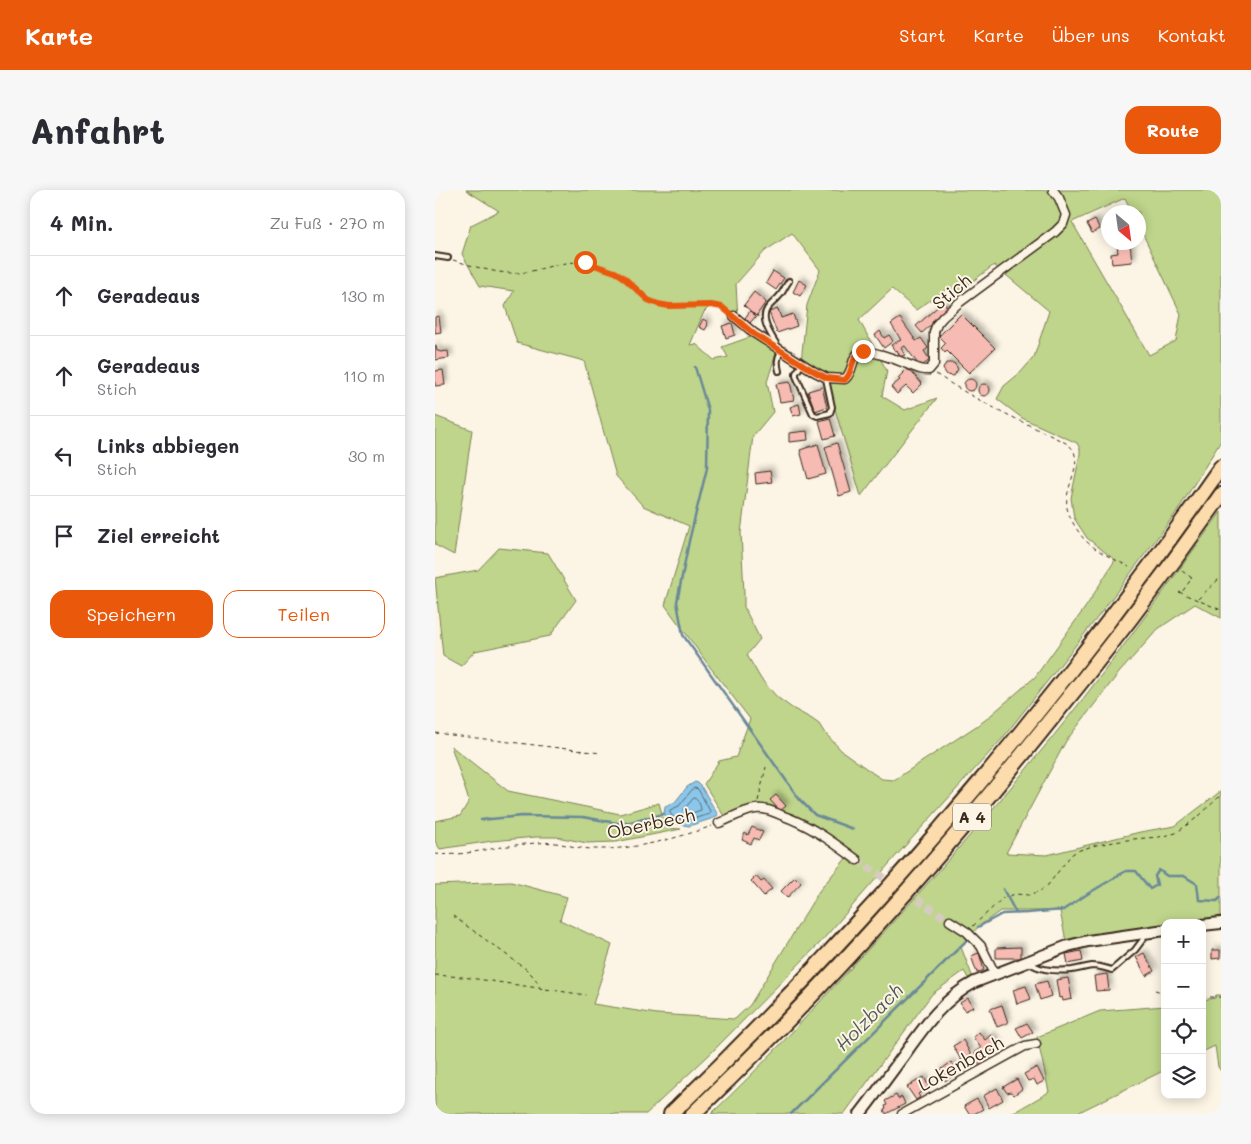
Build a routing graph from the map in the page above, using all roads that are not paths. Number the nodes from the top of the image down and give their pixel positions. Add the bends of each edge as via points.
1 (1053, 190) edge
2 (435, 256) edge
3 (448, 258) road end
4 (789, 281) dead end
5 (734, 316) road end
6 (780, 350) junction
7 (802, 364) junction
8 (779, 371) dead end
9 (826, 377) junction
10 (1221, 467) edge
11 (1221, 495) edge
12 (719, 823) road end
13 (857, 860) tunnel mouth
14 (950, 920) tunnel mouth
15 (1221, 923) edge
16 (1206, 925) edge
17 (1161, 930) edge
18 (1143, 932) junction
19 (1031, 961) junction
20 (995, 974) junction
21 (1036, 1044) dead end
22 (671, 1114) edge
23 (693, 1114) edge
24 (860, 1114) edge
25 (902, 1114) edge

1 - 9 street, Stich via 1065,215 1063,224 943,317 933,332 934,364 929,370 923,371 863,351 854,358 845,380
2 - 3 lane
4 - 6 lane via 765,313 767,330
5 - 6 street via 754,334
6 - 7 street
6 - 8 lane
7 - 9 street
7 - 9 lane via 796,376 813,414 817,416 830,413 832,407
10 - 22 highway, A 4 via 1104,628 937,834 796,988
11 - 23 highway, A 4 via 1115,638 978,809 808,999
12 - 13 street, Oberbech via 742,813 766,809 797,820
14 - 20 street via 981,946
15 - 16 street
17 - 18 street
18 - 19 street via 1088,941
18 - 19 lane via 1144,938 1135,950 1112,970 1092,966 1051,970 1037,967
19 - 20 street
20 - 24 street via 961,990 945,1004
21 - 25 street, Lokenbach via 1025,1046

